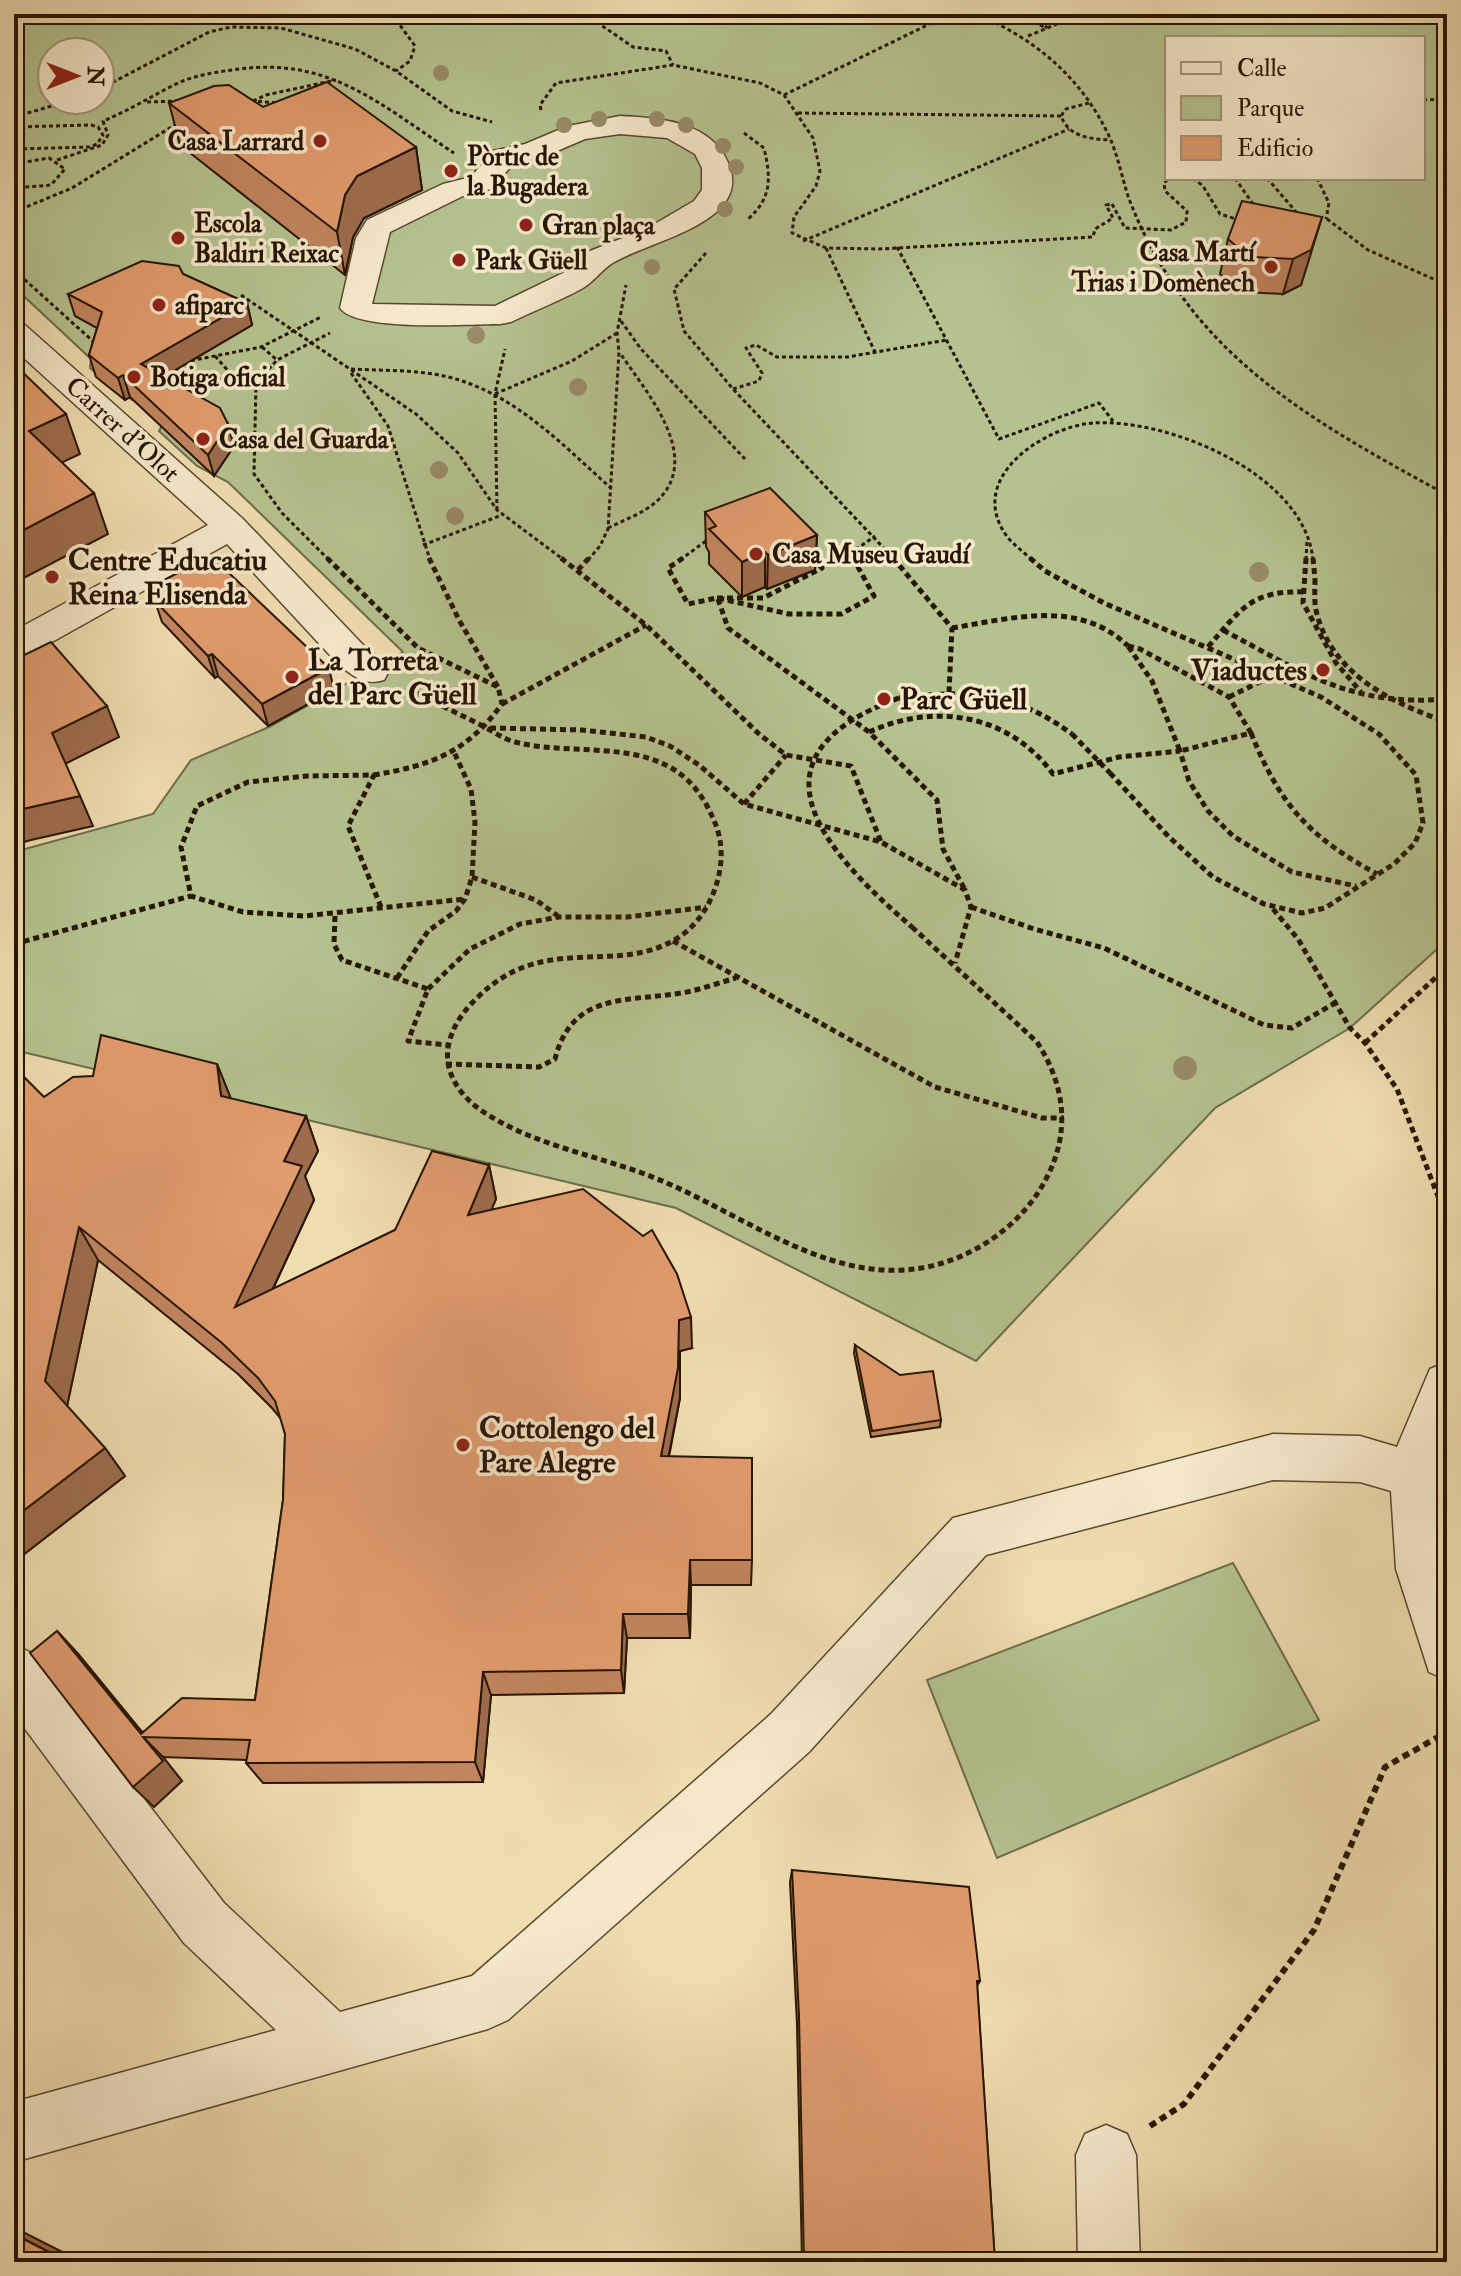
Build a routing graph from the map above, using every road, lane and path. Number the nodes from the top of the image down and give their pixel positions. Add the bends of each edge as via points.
1 (392, 14) edge
2 (585, 14) edge
3 (950, 14) edge
4 (976, 14) edge
5 (1014, 14) edge
6 (1040, 14) edge
7 (1081, 14) edge
8 (1048, 28) junction
9 (1027, 37) junction
10 (673, 65) junction
11 (396, 71) junction
12 (338, 80) junction
13 (116, 81) edge
14 (784, 95) junction
15 (1447, 99) edge
16 (186, 100) edge
17 (1425, 100) edge
18 (242, 101) edge
19 (146, 102) junction
20 (252, 102) junction
21 (293, 103) edge
22 (1089, 103) junction
23 (540, 105) dead end
24 (36, 111) edge
25 (798, 113) junction
26 (1061, 116) junction
27 (14, 117) edge
28 (185, 119) edge
29 (501, 123) dead end
30 (14, 127) edge
31 (1069, 129) junction
32 (741, 130) dead end
33 (1111, 140) junction
34 (14, 149) edge
35 (455, 153) dead end
36 (57, 160) junction
37 (14, 164) edge
38 (1167, 180) edge
39 (1196, 180) edge
40 (1236, 180) edge
41 (1268, 180) edge
42 (1318, 180) edge
43 (14, 188) edge
44 (453, 190) joint
45 (14, 212) edge
46 (1256, 214) edge
47 (1302, 217) edge
48 (1316, 219) edge
49 (1327, 219) junction
50 (1245, 220) edge
51 (739, 225) dead end
52 (1143, 228) junction
53 (803, 241) junction
54 (897, 247) junction
55 (826, 248) junction
56 (708, 252) dead end
57 (14, 270) edge
58 (626, 285) dead end
59 (1447, 285) edge
60 (241, 295) dead end
61 (316, 320) dead end
62 (620, 320) junction
63 (292, 332) junction
64 (332, 332) dead end
65 (617, 333) junction
66 (16, 337) edge
67 (947, 340) junction
68 (309, 343) junction
69 (98, 345) edge
70 (261, 347) junction
71 (506, 348) dead end
72 (619, 352) junction
73 (875, 352) junction
74 (215, 356) junction
75 (277, 360) junction
76 (179, 362) edge
77 (348, 369) junction
78 (231, 374) junction
79 (256, 383) junction
80 (733, 389) junction
81 (495, 394) junction
82 (174, 401) edge
83 (1114, 422) junction
84 (745, 459) dead end
85 (612, 489) junction
86 (1447, 495) edge
87 (497, 510) junction
88 (503, 515) junction
89 (231, 527) junction
90 (608, 529) junction
91 (718, 532) edge
92 (875, 536) junction
93 (1308, 539) junction
94 (423, 545) junction
95 (804, 547) edge
96 (578, 570) junction
97 (1305, 592) junction
98 (717, 598) junction
99 (646, 625) junction
100 (952, 628) junction
101 (1223, 630) junction
102 (1128, 646) junction
103 (14, 647) edge
104 (1208, 647) junction
105 (371, 671) joint
106 (1276, 674) junction
107 (498, 687) junction
108 (949, 693) junction
109 (1363, 694) junction
110 (1229, 697) junction
111 (1447, 699) edge
112 (502, 704) junction
113 (1447, 722) edge
114 (486, 728) junction
115 (869, 732) junction
116 (1251, 733) junction
117 (1180, 751) junction
118 (454, 752) junction
119 (786, 755) junction
120 (374, 775) junction
121 (744, 804) junction
122 (881, 842) junction
123 (1377, 874) junction
124 (472, 877) junction
125 (1357, 886) junction
126 (965, 890) junction
127 (191, 896) junction
128 (465, 899) junction
129 (381, 907) junction
130 (707, 907) junction
131 (971, 907) junction
132 (1273, 909) junction
133 (335, 916) junction
134 (559, 917) junction
135 (672, 940) junction
136 (14, 944) edge
137 (955, 963) junction
138 (1447, 967) edge
139 (397, 978) junction
140 (737, 978) junction
141 (428, 989) junction
142 (1335, 1003) junction
143 (1365, 1043) junction
144 (447, 1045) junction
145 (446, 1064) junction
146 (1064, 1118) junction
147 (1447, 1220) edge
148 (1447, 1384) edge
149 (1415, 1475) junction
150 (1447, 1654) edge
151 (14, 1671) edge
152 (1447, 1732) edge
153 (332, 2044) junction
154 (1184, 2104) dead end
155 (14, 2132) edge
156 (1106, 2155) dead end
157 (1109, 2262) edge

1 - 11 path via 415,46 410,61
2 - 10 path via 633,47 666,51
3 - 14 path
4 - 9 path
5 - 8 path
6 - 8 path
7 - 8 path
8 - 9 path
9 - 22 path via 1056,59
10 - 14 path via 760,83
10 - 23 path via 556,83
11 - 13 path via 312,35 260,23 208,32
11 - 29 path via 438,106 478,122
12 - 19 path via 292,67 236,68 174,85
12 - 20 path
12 - 35 path
14 - 25 path
15 - 17 path
16 - 19 path
18 - 20 path
19 - 36 path via 103,121 108,135 102,145
20 - 21 path
22 - 26 path via 1066,109
22 - 33 path
24 - 27 path
25 - 26 path
25 - 53 path via 813,138 820,171 794,217 792,233
26 - 31 path
28 - 45 path via 72,188
30 - 34 path via 91,125 103,135 90,147
31 - 33 path
31 - 53 path
32 - 51 path via 764,148 772,183 761,209
33 - 52 path
36 - 37 path
36 - 43 path via 65,169 58,181 42,188
38 - 52 path via 1165,191 1187,211 1186,222 1171,230
39 - 50 path via 1220,214
40 - 46 path
41 - 47 path
42 - 49 path via 1329,200
44 - 44 street via 375,231 356,308 492,317 507,313 574,280 601,257 659,234 705,207 717,190 717,168 706,149 684,135 620,125 578,132 503,157 481,183
48 - 49 path
49 - 59 path via 1347,240
52 - 54 path via 1125,228 1112,204 1106,205 1113,218 1101,223 1093,237
52 - 86 path via 1186,301 1227,351 1267,385
53 - 55 path
54 - 55 path
54 - 67 path
55 - 73 path
56 - 80 path via 674,289 684,331
57 - 69 path
58 - 62 path
60 - 63 path
61 - 63 path
62 - 65 path
62 - 84 path
63 - 68 path
63 - 70 path
64 - 68 path
65 - 72 path
65 - 81 path via 572,361
66 - 89 street, Carrer d'Olot
67 - 73 path
67 - 83 path via 999,439 1099,403
68 - 75 path
68 - 77 path
70 - 74 path
70 - 75 path
71 - 81 path
72 - 85 path
72 - 90 path via 672,434 676,473 659,500
73 - 80 path via 777,357 756,345 746,348 762,373 759,381
74 - 76 path
74 - 78 path
75 - 79 path
77 - 81 path via 415,372 460,380
77 - 87 path via 416,414 458,453
77 - 94 path via 388,426
78 - 79 path
78 - 82 path
79 - 107 path via 254,474 282,513 418,648
80 - 92 path
81 - 85 path
81 - 87 path
83 - 93 path via 1167,432 1241,464 1269,484
83 - 104 path via 1046,435 1006,469 996,490 1005,536 1030,562 1137,618
85 - 90 path
87 - 88 path
88 - 94 path
88 - 96 path
89 - 103 street
89 - 105 street, Carrer d'Olot
90 - 96 path
91 - 98 path via 668,568 688,604
92 - 98 path via 851,553 874,596 841,614 789,614
92 - 100 path
93 - 97 path
93 - 113 path, bridge via 1317,561 1316,610 1334,651 1369,687
94 - 107 path
95 - 98 path via 822,568 763,598
96 - 99 path
97 - 101 path via 1258,595 1241,605
97 - 109 path via 1303,603 1314,626
98 - 115 path via 728,628
99 - 112 path
99 - 119 path
100 - 102 path via 1074,614 1101,622
100 - 108 path
101 - 104 path
101 - 109 path via 1312,676
102 - 110 path
102 - 117 path via 1153,683
104 - 106 path
105 - 114 path
106 - 110 path
106 - 123 path via 1366,722 1388,740 1419,781 1425,810 1420,839 1408,855
107 - 112 path
108 - 132 path, bridge via 981,693 1031,706 1072,734 1202,870
108 - 137 path, bridge via 866,708 821,748 810,766 809,782 812,809 829,843 871,891
109 - 111 path via 1412,702
110 - 116 path
112 - 114 path
114 - 118 path
114 - 121 path via 646,737 699,765
114 - 130 path via 514,743 642,753 685,778 707,805 720,834 718,883
115 - 117 path via 905,718 968,719 1009,733 1033,749 1053,774 1119,757
115 - 126 path via 937,800 943,849
116 - 117 path
116 - 123 path via 1284,805 1333,850
117 - 125 path via 1189,781 1233,836 1292,872
118 - 120 path via 426,766
118 - 124 path via 471,789
119 - 121 path
119 - 122 path via 851,766
120 - 127 path via 248,782 197,806 181,847
120 - 129 path via 348,826
121 - 122 path
122 - 126 path
123 - 125 path
124 - 128 path
124 - 134 path via 536,900
125 - 132 path via 1311,914
126 - 131 path
127 - 133 path via 249,913
127 - 136 path
128 - 129 path
128 - 139 path via 428,931
129 - 133 path
130 - 134 path via 625,917
130 - 135 path
131 - 137 path
131 - 142 path via 1104,948 1264,1025 1292,1028
132 - 142 path via 1298,939
133 - 139 path via 332,940 342,960
134 - 141 path via 509,925 484,937
135 - 140 path
135 - 144 path via 637,953 555,958 507,975 469,1005
137 - 146 path via 1036,1042 1058,1084
138 - 143 path
139 - 141 path
140 - 145 path via 590,1008 564,1029 555,1059 539,1067
140 - 146 path via 935,1087 1042,1118
141 - 144 path via 408,1041
142 - 143 path
143 - 147 path via 1397,1089
144 - 145 path
145 - 146 path via 466,1099 526,1135 653,1177 790,1246 859,1267 892,1270 958,1258 1014,1223 1048,1177
148 - 149 street via 1425,1434
149 - 150 street via 1421,1569
149 - 153 street via 1360,1459 1273,1457 971,1535 790,1733 488,2000
151 - 153 street via 204,1923
152 - 154 path via 1385,1767 1314,1930
153 - 155 street
156 - 157 street

